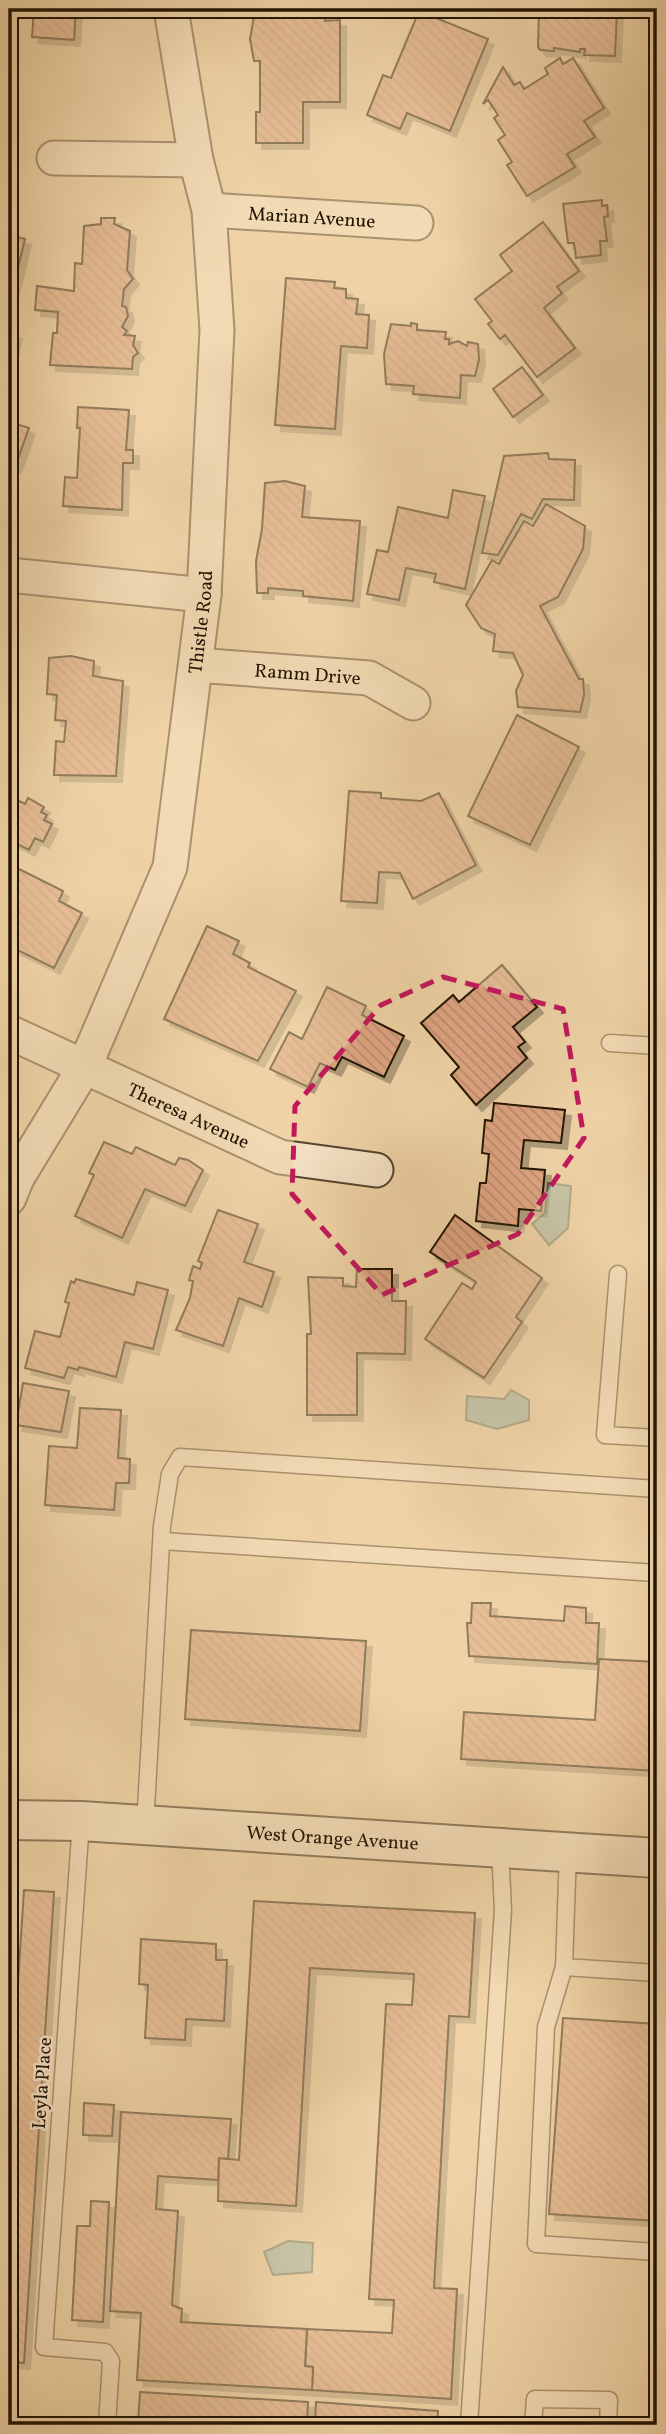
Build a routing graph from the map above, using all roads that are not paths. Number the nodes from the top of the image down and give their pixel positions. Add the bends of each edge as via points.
1 (171, 9) edge
2 (54, 158) dead end
3 (196, 160) junction
4 (209, 210) junction
5 (415, 223) dead end
6 (9, 575) edge
7 (204, 595) junction
8 (196, 665) junction
9 (413, 703) dead end
10 (9, 1032) edge
11 (610, 1043) dead end
12 (657, 1046) edge
13 (84, 1068) junction
14 (376, 1170) dead end
15 (9, 1198) edge
16 (618, 1274) dead end
17 (657, 1438) edge
18 (657, 1489) edge
19 (162, 1541) junction
20 (657, 1573) edge
21 (9, 1819) edge
22 (80, 1821) junction
23 (145, 1826) junction
24 (500, 1848) junction
25 (568, 1852) junction
26 (657, 1858) edge
27 (564, 1967) junction
28 (657, 1973) edge
29 (657, 2252) edge
30 (107, 2425) edge
31 (469, 2425) edge
32 (533, 2425) edge
33 (608, 2425) edge

1 - 3 street, Thistle Road
2 - 3 street
3 - 4 street, Thistle Road
4 - 5 street, Marian Avenue
4 - 7 street, Thistle Road via 217,330
6 - 7 street
7 - 8 street, Thistle Road
8 - 9 street, Ramm Drive via 369,678
8 - 13 street, Thistle Road via 170,867
10 - 13 street, Theresa Avenue
11 - 12 lane
13 - 14 street, Theresa Avenue via 280,1157
13 - 15 street, Thistle Road via 16,1178
16 - 17 lane via 605,1435
18 - 19 lane via 180,1457 170,1474
19 - 20 lane
19 - 23 lane
21 - 22 street, West Orange Avenue
22 - 23 street, West Orange Avenue
22 - 30 lane, Leyla Place via 44,2347 105,2352 111,2361
23 - 24 street, West Orange Avenue
24 - 25 street, West Orange Avenue
24 - 31 lane via 503,1910
25 - 26 street, West Orange Avenue
25 - 27 lane
27 - 28 lane
27 - 29 lane via 546,2027 536,2244
32 - 33 lane via 535,2399 596,2399 608,2400

